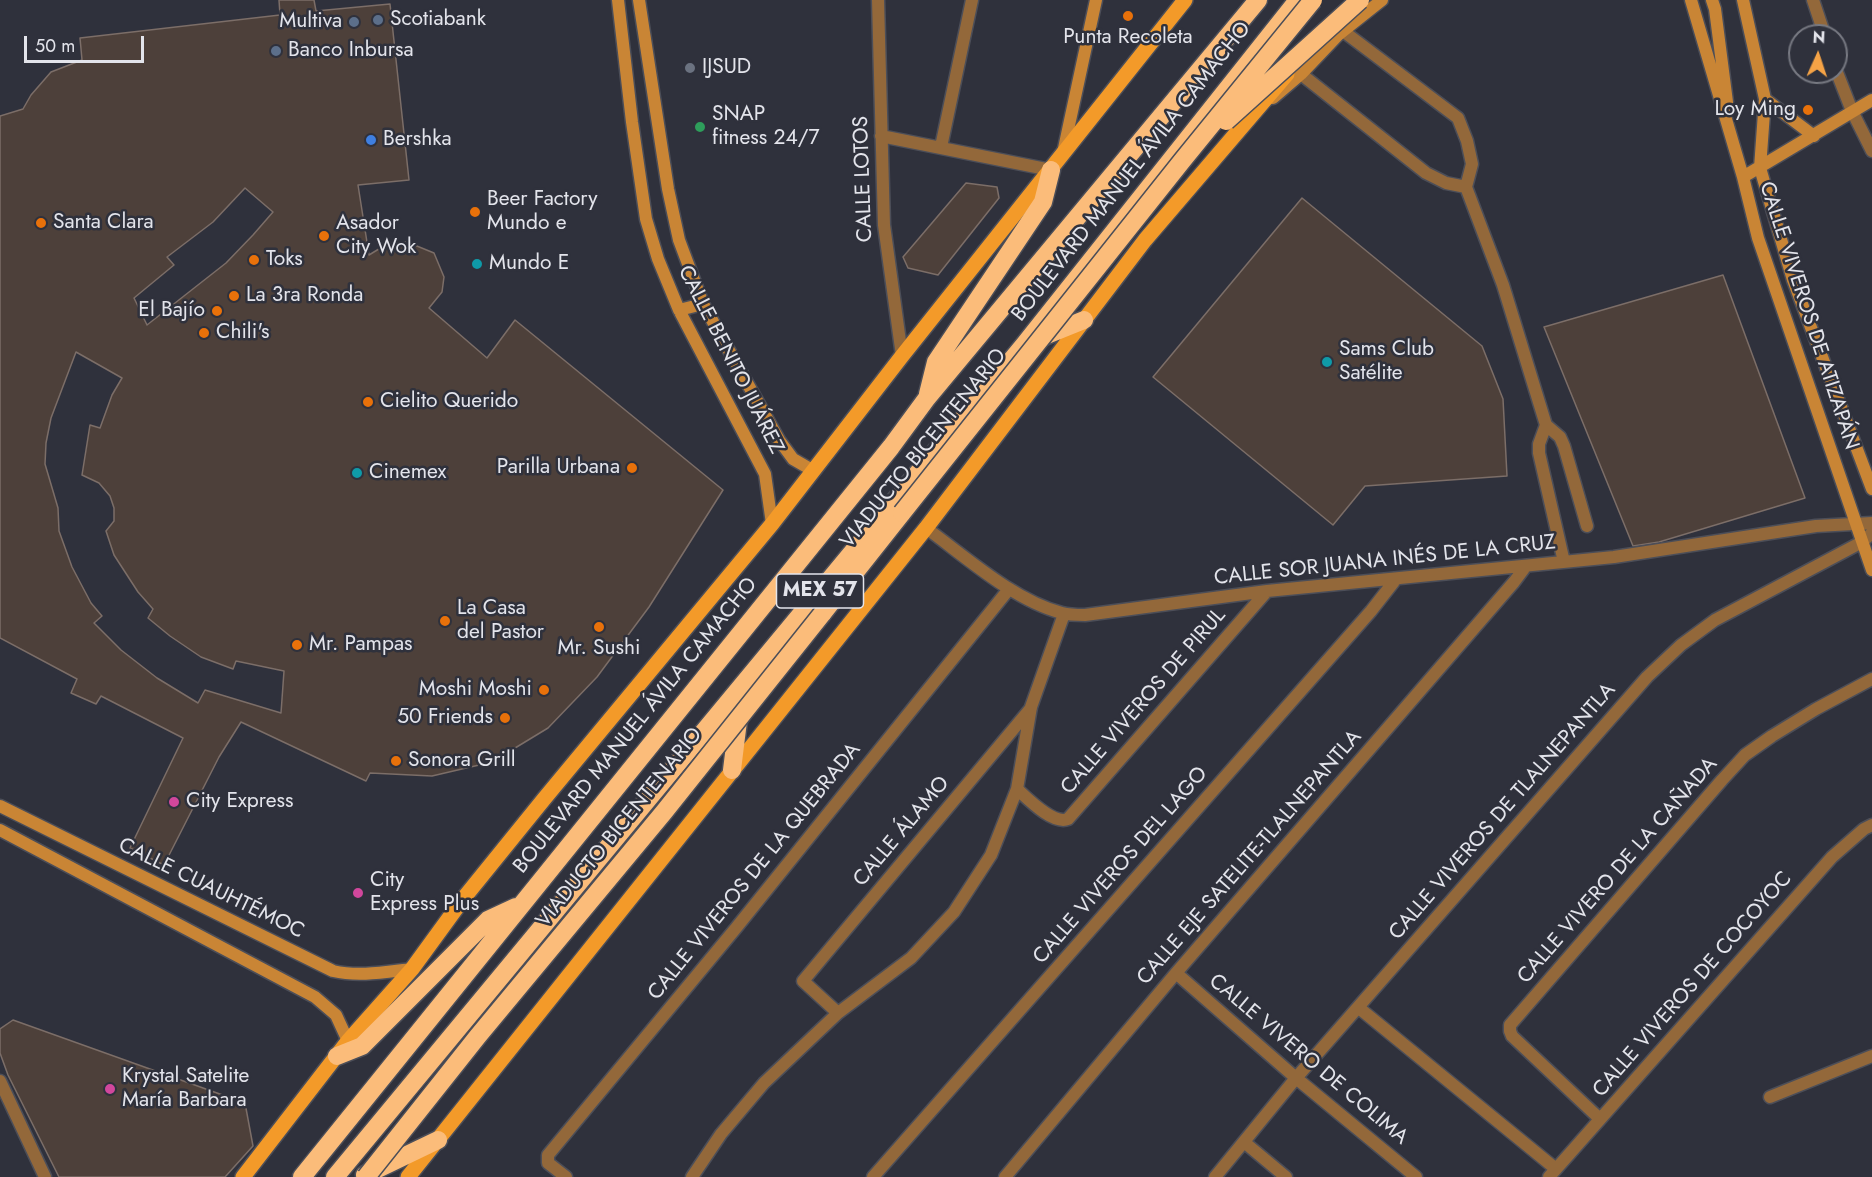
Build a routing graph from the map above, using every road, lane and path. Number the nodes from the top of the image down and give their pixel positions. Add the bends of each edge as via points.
1 (618, 0) edge
2 (639, 0) edge
3 (878, 0) edge
4 (972, 0) edge
5 (1096, 0) edge
6 (1185, 0) edge
7 (1258, 0) edge
8 (1298, 0) edge
9 (1313, 0) edge
10 (1347, 0) edge
11 (1360, 0) edge
12 (1382, 0) edge
13 (1690, 0) edge
14 (1712, 0) edge
15 (1743, 0) edge
16 (1812, 0) edge
17 (1821, 24) edge
18 (1343, 31) junction
19 (1301, 74) junction
20 (1841, 84) edge
21 (1765, 99) junction
22 (1872, 100) edge
23 (1852, 111) junction
24 (1256, 112) junction
25 (881, 136) junction
26 (1814, 136) junction
27 (1732, 142) junction
28 (941, 147) junction
29 (1872, 151) edge
30 (1063, 154) junction
31 (1182, 160) junction
32 (1761, 168) junction
33 (1051, 170) junction
34 (1743, 177) junction
35 (1466, 187) junction
36 (703, 304) junction
37 (679, 310) junction
38 (1084, 320) junction
39 (1024, 345) junction
40 (902, 356) junction
41 (927, 398) junction
42 (1546, 425) junction
43 (813, 470) junction
44 (1872, 489) edge
45 (1856, 523) junction
46 (1872, 523) edge
47 (772, 524) junction
48 (1587, 526) dead end
49 (926, 528) junction
50 (1867, 538) edge
51 (1564, 562) junction
52 (1526, 566) junction
53 (1872, 570) edge
54 (1396, 579) junction
55 (1009, 588) junction
56 (1267, 591) junction
57 (1064, 614) junction
58 (1872, 679) edge
59 (742, 686) junction
60 (1032, 707) junction
61 (732, 770) junction
62 (1017, 789) junction
63 (0, 806) edge
64 (1872, 825) edge
65 (0, 830) edge
66 (68, 839) junction
67 (57, 860) junction
68 (520, 905) junction
69 (412, 969) junction
70 (1176, 973) junction
71 (1359, 1008) junction
72 (838, 1013) junction
73 (348, 1041) junction
74 (337, 1056) junction
75 (1872, 1056) edge
76 (1296, 1078) junction
77 (0, 1081) edge
78 (1770, 1097) dead end
79 (1600, 1119) junction
80 (438, 1140) junction
81 (1244, 1142) junction
82 (1552, 1173) edge
83 (45, 1177) edge
84 (243, 1177) edge
85 (302, 1177) edge
86 (335, 1177) edge
87 (361, 1177) edge
88 (366, 1177) edge
89 (408, 1177) edge
90 (566, 1177) edge
91 (692, 1177) edge
92 (873, 1177) edge
93 (1005, 1177) edge
94 (1215, 1177) edge
95 (1286, 1177) edge
96 (1416, 1177) edge

1 - 37 main road, CALLE BENITO JUÁREZ via 646,219
2 - 36 main road, CALLE BENITO JUÁREZ via 668,189 679,240
3 - 25 street, CALLE LOTOS
4 - 28 street
5 - 30 main road
6 - 30 main road, BOULEVARD MANUEL ÁVILA CAMACHO
7 - 41 highway, BOULEVARD MANUEL ÁVILA CAMACHO / MEX 57
8 - 39 highway, BOULEVARD MANUEL ÁVILA CAMACHO / MEX 57
9 - 31 highway, VIADUCTO BICENTENARIO, bridge
10 - 24 main road
11 - 31 highway, bridge
12 - 18 main road
13 - 27 main road, CALLE VIVEROS DE ATIZAPÁN
14 - 27 main road, CALLE VIVEROS DE ATIZAPÁN
15 - 21 main road, CALLE VIVEROS DE ATIZAPÁN
16 - 17 street
18 - 19 main road
18 - 35 street via 1458,118 1472,164
19 - 24 main road
19 - 35 street via 1426,173
20 - 23 street
21 - 26 main road
21 - 32 main road, CALLE VIVEROS DE ATIZAPÁN
22 - 23 main road
23 - 26 main road
23 - 29 street
24 - 38 main road via 1144,240
25 - 28 street
25 - 40 street, CALLE LOTOS via 884,225
26 - 32 main road
27 - 34 main road, CALLE VIVEROS DE ATIZAPÁN
28 - 33 street
30 - 33 main road, BOULEVARD MANUEL ÁVILA CAMACHO
31 - 88 highway, VIADUCTO BICENTENARIO, bridge via 664,812
32 - 34 main road
32 - 44 main road, CALLE VIVEROS DE ATIZAPÁN via 1793,280
33 - 40 main road, BOULEVARD MANUEL ÁVILA CAMACHO
33 - 41 highway via 1043,202 936,362
34 - 45 main road, CALLE VIVEROS DE ATIZAPÁN via 1758,238
35 - 42 street via 1503,285
36 - 37 main road
36 - 43 main road, CALLE BENITO JUÁREZ via 779,440 793,459
37 - 47 main road, CALLE BENITO JUÁREZ via 765,474
38 - 39 highway
38 - 49 main road
39 - 59 highway, BOULEVARD MANUEL ÁVILA CAMACHO / MEX 57
40 - 43 main road, BOULEVARD MANUEL ÁVILA CAMACHO
41 - 68 highway, BOULEVARD MANUEL ÁVILA CAMACHO / MEX 57
42 - 48 street via 1564,446
42 - 51 street via 1539,453
43 - 47 main road, BOULEVARD MANUEL ÁVILA CAMACHO
45 - 46 street, CALLE SOR JUANA INÉS DE LA CRUZ
45 - 50 main road, CALLE VIVEROS DE ATIZAPÁN
45 - 51 street, CALLE SOR JUANA INÉS DE LA CRUZ
47 - 69 main road, BOULEVARD MANUEL ÁVILA CAMACHO via 529,817
49 - 55 street, CALLE SOR JUANA INÉS DE LA CRUZ
49 - 61 main road
50 - 53 main road, CALLE VIVEROS DE ATIZAPÁN
50 - 71 street, CALLE VIVEROS DE TLALNEPANTLA via 1715,620 1680,645 1647,677
51 - 52 street, CALLE SOR JUANA INÉS DE LA CRUZ
52 - 54 street, CALLE SOR JUANA INÉS DE LA CRUZ
52 - 70 street, CALLE EJE SATELITE-TLALNEPANTLA
54 - 56 street, CALLE SOR JUANA INÉS DE LA CRUZ
54 - 92 street, CALLE VIVEROS DEL LAGO
55 - 57 street, CALLE SOR JUANA INÉS DE LA CRUZ
55 - 90 street, CALLE VIVEROS DE LA QUEBRADA via 548,1155 548,1163
56 - 57 street, CALLE SOR JUANA INÉS DE LA CRUZ via 1085,615
56 - 62 street, CALLE VIVEROS DE PIRUL via 1068,819 1053,819
57 - 60 street
58 - 79 street, CALLE VIVERO DE LA CAÑADA via 1816,709 1746,756 1510,1025 1512,1036
59 - 61 highway
59 - 86 highway, BOULEVARD MANUEL ÁVILA CAMACHO / MEX 57
60 - 62 street
60 - 72 street, CALLE ÁLAMO via 802,981
61 - 80 main road
62 - 72 street via 991,855 954,912 911,958
63 - 66 main road, CALLE CUAUHTÉMOC
64 - 79 street, CALLE VIVEROS DE COCOYOC via 1832,857
65 - 67 main road, CALLE CUAUHTÉMOC
66 - 67 main road
66 - 69 main road, CALLE CUAUHTÉMOC via 333,971 365,974
67 - 73 main road, CALLE CUAUHTÉMOC via 315,997 336,1015
68 - 74 highway via 488,920 362,1046
68 - 85 highway, BOULEVARD MANUEL ÁVILA CAMACHO / MEX 57
69 - 73 main road, BOULEVARD MANUEL ÁVILA CAMACHO
70 - 76 street, CALLE VIVERO DE COLIMA
70 - 93 street, CALLE EJE SATELITE-TLALNEPANTLA
71 - 76 street, CALLE VIVEROS DE TLALNEPANTLA
71 - 82 street
72 - 91 street via 764,1083 721,1134
73 - 74 main road, BOULEVARD MANUEL ÁVILA CAMACHO
74 - 84 main road, BOULEVARD MANUEL ÁVILA CAMACHO
75 - 78 street
76 - 81 street, CALLE VIVEROS DE TLALNEPANTLA
76 - 96 street, CALLE VIVERO DE COLIMA
77 - 83 street
79 - 82 street, CALLE VIVEROS DE COCOYOC
80 - 87 highway
80 - 89 main road
81 - 94 street, CALLE VIVEROS DE TLALNEPANTLA
81 - 95 street

